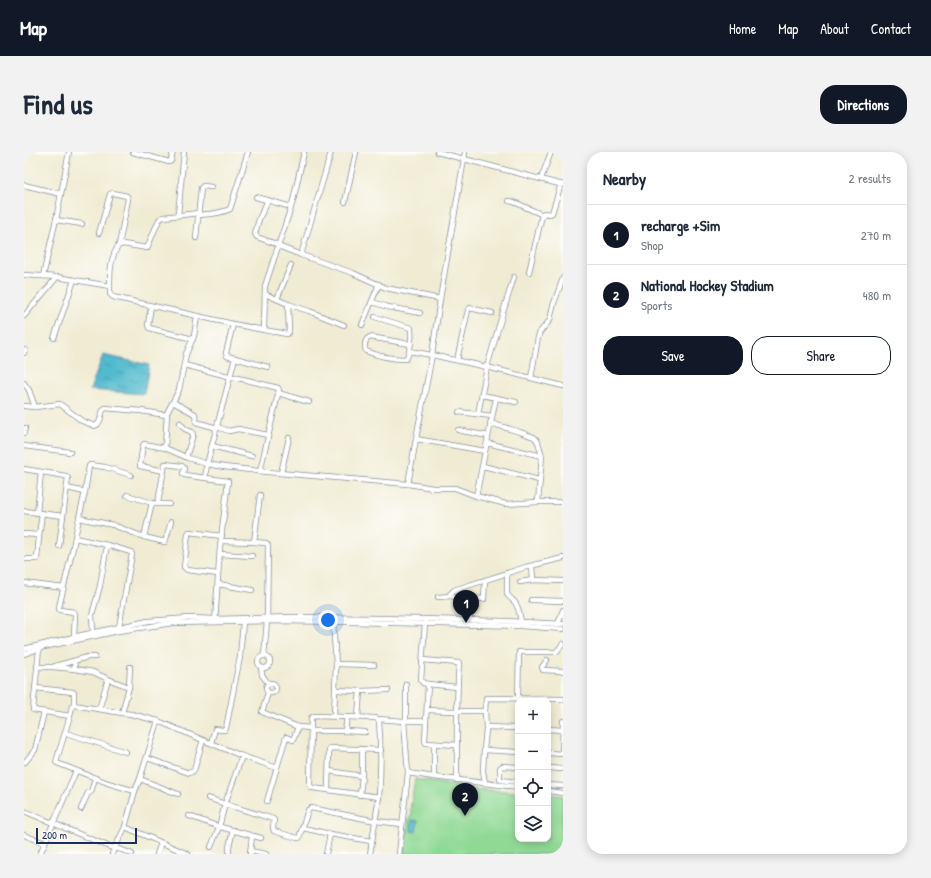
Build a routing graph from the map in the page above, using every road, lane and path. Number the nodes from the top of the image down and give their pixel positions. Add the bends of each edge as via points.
1 (69, 152) edge
2 (133, 152) edge
3 (173, 152) edge
4 (184, 152) edge
5 (248, 152) edge
6 (304, 152) edge
7 (330, 152) edge
8 (356, 152) edge
9 (437, 152) edge
10 (465, 152) edge
11 (551, 152) edge
12 (464, 159) junction
13 (541, 179) junction
14 (24, 184) edge
15 (562, 185) edge
16 (212, 187) dead end
17 (61, 194) junction
18 (256, 197) dead end
19 (268, 200) junction
20 (509, 201) dead end
21 (345, 202) dead end
22 (291, 207) junction
23 (199, 214) junction
24 (178, 215) junction
25 (543, 215) junction
26 (56, 220) junction
27 (82, 224) dead end
28 (99, 233) dead end
29 (196, 238) dead end
30 (119, 245) junction
31 (279, 245) junction
32 (301, 255) junction
33 (291, 265) dead end
34 (529, 272) dead end
35 (24, 275) edge
36 (43, 276) junction
37 (514, 276) dead end
38 (57, 278) junction
39 (563, 278) edge
40 (74, 280) junction
41 (379, 284) junction
42 (110, 286) junction
43 (265, 294) junction
44 (277, 299) junction
45 (440, 299) junction
46 (372, 302) junction
47 (288, 304) junction
48 (151, 306) junction
49 (492, 312) dead end
50 (25, 313) edge
51 (420, 313) dead end
52 (197, 316) junction
53 (375, 317) dead end
54 (233, 324) junction
55 (344, 325) dead end
56 (362, 325) dead end
57 (264, 330) junction
58 (54, 338) dead end
59 (193, 339) junction
60 (410, 344) junction
61 (409, 351) junction
62 (432, 355) junction
63 (235, 358) junction
64 (457, 360) junction
65 (184, 365) junction
66 (268, 367) dead end
67 (487, 367) junction
68 (230, 377) junction
69 (531, 378) junction
70 (24, 382) edge
71 (563, 386) edge
72 (278, 393) junction
73 (482, 395) junction
74 (496, 398) junction
75 (173, 402) junction
76 (309, 402) dead end
77 (516, 402) dead end
78 (24, 406) edge
79 (35, 407) junction
80 (459, 412) dead end
81 (478, 414) junction
82 (166, 415) junction
83 (492, 416) junction
84 (180, 423) dead end
85 (490, 423) junction
86 (217, 428) junction
87 (458, 430) dead end
88 (268, 434) junction
89 (488, 436) junction
90 (289, 438) dead end
91 (416, 439) junction
92 (487, 443) junction
93 (24, 446) edge
94 (212, 446) junction
95 (165, 448) junction
96 (485, 451) junction
97 (70, 452) dead end
98 (252, 456) dead end
99 (542, 456) junction
100 (186, 457) junction
101 (208, 464) junction
102 (482, 466) junction
103 (24, 469) edge
104 (164, 470) junction
105 (260, 471) junction
106 (41, 472) junction
107 (281, 473) junction
108 (131, 474) dead end
109 (205, 478) junction
110 (539, 480) junction
111 (408, 484) junction
112 (67, 488) junction
113 (84, 492) junction
114 (127, 495) dead end
115 (260, 495) dead end
116 (476, 496) junction
117 (538, 502) junction
118 (563, 502) edge
119 (154, 503) junction
120 (169, 504) dead end
121 (24, 511) edge
122 (40, 513) junction
123 (63, 516) junction
124 (79, 518) junction
125 (171, 522) dead end
126 (24, 534) edge
127 (39, 536) junction
128 (144, 537) junction
129 (75, 538) junction
130 (221, 539) junction
131 (254, 542) junction
132 (107, 545) junction
133 (60, 546) dead end
134 (220, 554) junction
135 (252, 556) dead end
136 (24, 558) edge
137 (563, 558) edge
138 (532, 566) junction
139 (506, 573) junction
140 (218, 574) junction
141 (485, 580) junction
142 (533, 580) junction
143 (563, 581) edge
144 (520, 582) dead end
145 (24, 583) edge
146 (218, 584) junction
147 (64, 588) junction
148 (252, 590) dead end
149 (451, 596) junction
150 (438, 597) dead end
151 (531, 600) dead end
152 (563, 601) edge
153 (563, 610) edge
154 (267, 619) junction
155 (215, 621) junction
156 (244, 622) junction
157 (333, 622) junction
158 (521, 622) junction
159 (425, 623) junction
160 (560, 624) edge
161 (120, 627) junction
162 (563, 629) edge
163 (93, 632) junction
164 (74, 636) junction
165 (563, 644) edge
166 (24, 649) edge
167 (39, 649) junction
168 (24, 654) edge
169 (264, 656) junction
170 (95, 657) dead end
171 (422, 660) junction
172 (547, 660) dead end
173 (74, 661) junction
174 (336, 664) junction
175 (374, 664) dead end
176 (38, 667) junction
177 (52, 667) junction
178 (130, 667) dead end
179 (261, 667) junction
180 (75, 669) junction
181 (563, 671) edge
182 (108, 679) junction
183 (268, 684) junction
184 (406, 684) dead end
185 (428, 684) junction
186 (129, 686) junction
187 (458, 687) junction
188 (35, 688) junction
189 (335, 690) junction
190 (388, 690) dead end
191 (360, 691) junction
192 (268, 693) junction
193 (515, 698) edge
194 (518, 698) edge
195 (551, 699) edge
196 (563, 700) edge
197 (74, 705) junction
198 (99, 709) junction
199 (427, 710) junction
200 (458, 711) junction
201 (485, 711) junction
202 (44, 712) junction
203 (122, 714) junction
204 (70, 716) junction
205 (334, 716) junction
206 (347, 717) junction
207 (358, 717) junction
208 (378, 719) junction
209 (426, 720) junction
210 (158, 721) junction
211 (405, 721) junction
212 (563, 721) edge
213 (298, 727) junction
214 (486, 728) junction
215 (515, 728) edge
216 (551, 729) edge
217 (311, 730) junction
218 (563, 730) edge
219 (346, 731) junction
220 (365, 732) dead end
221 (66, 733) junction
222 (203, 740) junction
223 (210, 743) junction
224 (434, 744) junction
225 (457, 745) junction
226 (362, 749) junction
227 (381, 750) junction
228 (484, 750) junction
229 (126, 752) dead end
230 (515, 752) edge
231 (551, 753) edge
232 (563, 754) edge
233 (242, 756) junction
234 (147, 758) junction
235 (25, 762) dead end
236 (515, 767) edge
237 (277, 768) junction
238 (551, 768) edge
239 (563, 769) edge
240 (76, 771) junction
241 (328, 771) junction
242 (408, 773) junction
243 (362, 776) junction
244 (434, 777) junction
245 (96, 778) junction
246 (140, 780) junction
247 (457, 780) junction
248 (515, 782) edge
249 (485, 784) junction
250 (551, 785) edge
251 (563, 786) edge
252 (515, 787) edge
253 (328, 790) junction
254 (135, 791) junction
255 (551, 791) edge
256 (563, 792) edge
257 (178, 794) dead end
258 (360, 795) junction
259 (379, 797) junction
260 (208, 798) dead end
261 (267, 800) dead end
262 (225, 804) junction
263 (81, 809) dead end
264 (24, 811) edge
265 (189, 816) dead end
266 (376, 821) junction
267 (53, 823) junction
268 (402, 824) junction
269 (219, 826) junction
270 (125, 827) junction
271 (303, 828) junction
272 (233, 830) junction
273 (330, 834) junction
274 (24, 835) edge
275 (252, 836) junction
276 (261, 838) dead end
277 (371, 841) junction
278 (45, 842) junction
279 (162, 843) junction
280 (211, 847) dead end
281 (115, 849) junction
282 (250, 853) edge
283 (40, 854) edge
284 (112, 854) edge
285 (132, 854) edge
286 (157, 854) edge
287 (188, 854) edge
288 (229, 854) edge
289 (266, 854) edge
290 (326, 854) edge
291 (370, 854) edge
292 (399, 854) edge

1 - 17 street
2 - 3 street via 169,162
4 - 24 street
5 - 23 street via 230,209 220,213
6 - 22 street
7 - 32 street
8 - 21 street
9 - 12 street
10 - 12 street
11 - 13 street
12 - 13 street
12 - 45 street
13 - 15 street
14 - 17 street
15 - 25 street via 552,213
16 - 23 street via 202,188
17 - 26 street
18 - 19 street
19 - 22 street
19 - 31 street via 255,234
20 - 25 street
22 - 31 street
23 - 24 street
23 - 29 street
24 - 30 street via 165,216 159,220 147,248
25 - 34 street
26 - 27 street
26 - 36 street
28 - 30 street via 110,194 127,196
30 - 42 street via 113,253
31 - 32 street
31 - 43 street via 266,282
32 - 41 street
33 - 44 street
35 - 36 street
36 - 38 street
37 - 67 street
38 - 40 street
38 - 50 street
39 - 69 street via 550,320 538,337
40 - 42 street
40 - 58 street
41 - 45 street
41 - 46 street
42 - 48 street via 112,297
43 - 44 street
43 - 57 street
44 - 47 street
45 - 62 street
46 - 51 street
46 - 56 street
47 - 55 street
47 - 57 street via 289,332 287,334
48 - 52 street
48 - 59 street via 149,328
49 - 64 street via 470,308 468,310
52 - 54 street
52 - 59 street
53 - 60 street via 411,328
54 - 57 street
54 - 63 street via 226,353 227,356
59 - 65 street
60 - 61 street
60 - 61 street via 370,337 365,345 368,352 401,358 407,358
61 - 62 street
62 - 64 street
62 - 91 street
63 - 66 street
63 - 68 street
64 - 67 street
65 - 68 street
65 - 75 street via 179,390
67 - 69 street
67 - 73 street
68 - 72 street via 277,387
68 - 86 street
69 - 71 street
70 - 79 street
72 - 76 street
72 - 88 street
73 - 74 street
73 - 81 street
74 - 77 street
74 - 83 street
75 - 82 street
75 - 86 street via 195,414 196,422
78 - 79 street
79 - 82 street via 60,404 82,421 95,426 99,423 102,410 105,408
80 - 81 street
81 - 83 street
82 - 95 street
83 - 85 street
84 - 100 street via 193,435
85 - 89 street
85 - 99 street via 534,438 538,442
86 - 88 street
86 - 94 street
87 - 89 street
88 - 105 street
89 - 92 street
90 - 107 street
91 - 96 street
91 - 111 street
92 - 96 street
92 - 99 street
93 - 97 street
94 - 98 street
94 - 101 street
95 - 100 street
95 - 104 street via 144,444 140,464
96 - 102 street
99 - 110 street
100 - 101 street
101 - 105 street
101 - 109 street
102 - 110 street
102 - 116 street
103 - 106 street
104 - 109 street via 165,464 182,466 184,475
104 - 119 street via 158,502
105 - 107 street
106 - 112 street via 67,476
106 - 122 street
107 - 111 street
108 - 113 street via 90,465
109 - 130 street via 229,482
110 - 117 street
111 - 116 street via 455,488
112 - 113 street
112 - 123 street
113 - 124 street
114 - 119 street
115 - 131 street
116 - 117 street via 506,504
117 - 118 street
119 - 120 street
119 - 128 street
121 - 122 street
122 - 123 street
122 - 127 street
123 - 133 street
124 - 128 street via 114,525
124 - 129 street
125 - 128 street via 165,542
126 - 127 street
127 - 136 street via 37,559
129 - 132 street
129 - 147 street
130 - 131 street
130 - 134 street
130 - 140 street via 189,532 184,567 187,570
131 - 154 street via 268,545
132 - 161 street via 130,551 132,554
132 - 163 street via 92,615
134 - 135 street
134 - 140 street
137 - 138 street
138 - 139 street
138 - 142 street
139 - 141 street
139 - 158 street via 507,594 516,603
140 - 146 street
141 - 149 street via 454,590
141 - 149 street via 484,599
142 - 143 street
142 - 144 street
145 - 147 street
146 - 148 street
146 - 155 street
147 - 164 street via 59,609 74,612
149 - 150 street
151 - 152 street
153 - 160 street
154 - 155 street
154 - 156 street
154 - 157 street
154 - 158 street via 377,618
154 - 169 street
155 - 156 street
155 - 161 street via 189,618 148,621
155 - 167 street via 173,623 118,631
156 - 223 street via 226,728 215,729
157 - 159 street
157 - 174 street
158 - 160 street
159 - 162 street
159 - 171 street
161 - 163 street
163 - 164 street
164 - 166 street
165 - 194 street via 556,652 520,652
167 - 168 street
167 - 176 street
169 - 179 street via 260,657 258,662
169 - 179 street via 268,658 269,663 267,667
170 - 173 street
171 - 185 street via 421,680 423,684
171 - 187 street via 459,663
172 - 181 street via 542,667 543,670
173 - 177 street
173 - 180 street
174 - 175 street
174 - 189 street
176 - 177 street
176 - 188 street
177 - 180 street
178 - 186 street
179 - 183 street via 262,676
180 - 182 street via 93,672
182 - 186 street
182 - 198 street
183 - 192 street via 265,688
183 - 192 street via 273,683 276,687 274,692
184 - 211 street
185 - 187 street
185 - 199 street
186 - 203 street
187 - 200 street
188 - 197 street via 73,692
188 - 202 street via 33,708
189 - 191 street
189 - 205 street
190 - 191 street
191 - 207 street
192 - 213 street via 262,712
193 - 201 street via 486,698
195 - 196 street
197 - 198 street
197 - 204 street
198 - 203 street
199 - 200 street
199 - 209 street
200 - 201 street
200 - 225 street
201 - 214 street
202 - 204 street
202 - 235 street via 35,750
203 - 210 street
204 - 221 street
205 - 206 street
205 - 217 street via 314,716 311,718
206 - 207 street
206 - 219 street
207 - 208 street
208 - 211 street
208 - 227 street
209 - 211 street
209 - 224 street via 425,741
210 - 222 street
210 - 234 street
211 - 242 street
212 - 218 street
213 - 217 street
213 - 237 street via 294,740 286,737
214 - 215 street
214 - 228 street
216 - 218 street
217 - 219 street
217 - 253 street via 310,786
218 - 232 street
219 - 220 street
221 - 229 street
221 - 240 street via 56,762
222 - 223 street
222 - 234 street via 194,770 189,773
223 - 233 street
224 - 225 street
224 - 244 street
225 - 247 street
226 - 227 street
226 - 241 street via 330,748
226 - 243 street
227 - 259 street
228 - 230 street
228 - 249 street
231 - 232 street
233 - 237 street
233 - 262 street
234 - 246 street
236 - 248 street via 500,768 501,780
237 - 261 street
238 - 239 street
240 - 245 street
240 - 267 street
241 - 243 street
241 - 253 street
242 - 244 street
242 - 268 street
243 - 258 street
244 - 247 street
245 - 254 street
245 - 263 street
246 - 254 street
246 - 257 street
247 - 249 street
249 - 252 street
250 - 251 street
253 - 258 street
254 - 270 street
255 - 256 street
258 - 259 street
259 - 266 street
260 - 262 street
262 - 269 street
262 - 271 street via 273,819 273,830 280,833 299,838
264 - 267 street
265 - 269 street
266 - 268 street
266 - 271 street via 311,808 308,810
266 - 277 street
267 - 278 street
267 - 281 street
268 - 292 street
269 - 272 street
269 - 280 street
270 - 279 street
270 - 281 street
271 - 273 street
272 - 275 street
272 - 288 street
273 - 277 street
273 - 290 street
274 - 278 street
275 - 276 street
275 - 282 street
277 - 291 street
278 - 283 street
279 - 286 street
279 - 287 street
281 - 284 street
281 - 285 street
282 - 289 street

